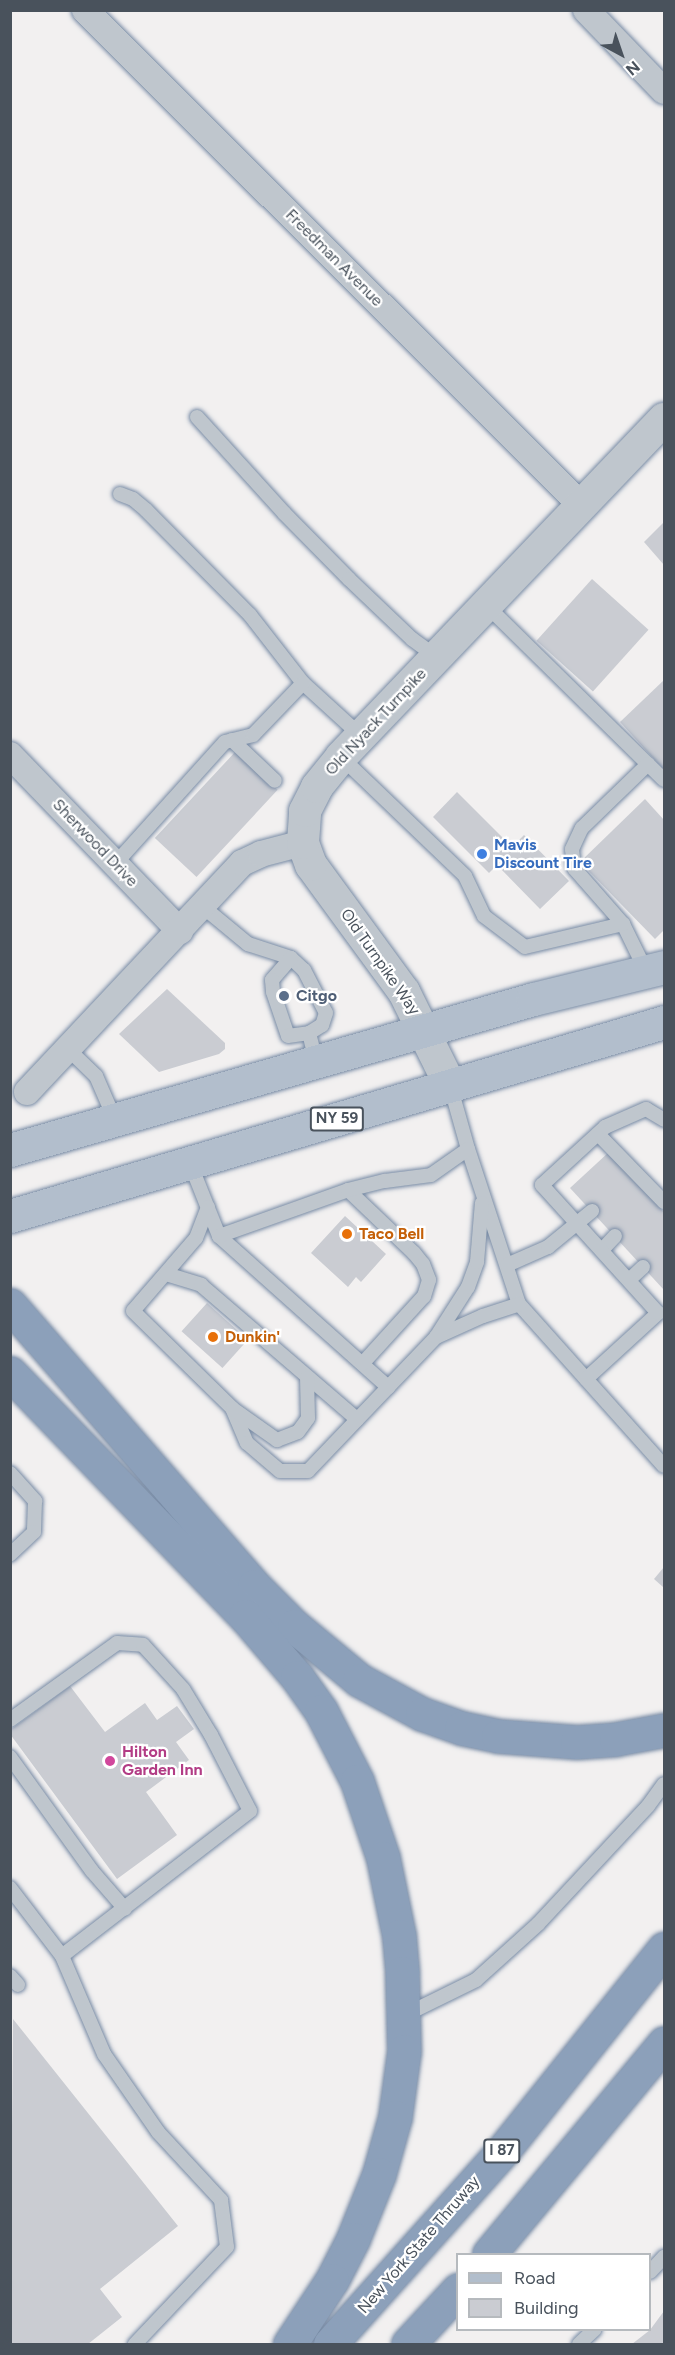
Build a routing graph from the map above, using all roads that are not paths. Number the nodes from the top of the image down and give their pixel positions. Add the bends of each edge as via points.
1 (85, 10) edge
2 (586, 10) edge
3 (664, 91) edge
4 (197, 417) dead end
5 (664, 419) edge
6 (120, 494) dead end
7 (582, 506) junction
8 (487, 606) junction
9 (438, 657) junction
10 (303, 683) junction
11 (232, 740) junction
12 (351, 747) junction
13 (10, 754) edge
14 (648, 764) junction
15 (664, 780) edge
16 (275, 781) dead end
17 (303, 843) junction
18 (115, 864) junction
19 (202, 906) junction
20 (623, 924) junction
21 (180, 931) junction
22 (291, 958) junction
23 (655, 969) edge
24 (664, 1022) edge
25 (424, 1030) junction
26 (313, 1047) junction
27 (68, 1049) junction
28 (450, 1085) junction
29 (19, 1091) edge
30 (663, 1117) edge
31 (115, 1120) junction
32 (598, 1134) junction
33 (468, 1149) junction
34 (10, 1150) edge
35 (190, 1163) junction
36 (348, 1190) junction
37 (483, 1195) junction
38 (659, 1200) edge
39 (208, 1207) junction
40 (592, 1211) dead end
41 (10, 1216) edge
42 (578, 1224) junction
43 (219, 1236) junction
44 (615, 1236) dead end
45 (602, 1250) junction
46 (507, 1266) junction
47 (643, 1267) dead end
48 (166, 1274) junction
49 (629, 1280) junction
50 (519, 1304) junction
51 (10, 1305) edge
52 (661, 1310) edge
53 (436, 1337) junction
54 (363, 1363) junction
55 (10, 1373) edge
56 (307, 1378) junction
57 (586, 1379) junction
58 (388, 1387) junction
59 (232, 1408) junction
60 (357, 1419) junction
61 (664, 1466) edge
62 (10, 1473) edge
63 (10, 1554) edge
64 (10, 1720) edge
65 (664, 1730) edge
66 (10, 1757) edge
67 (664, 1784) edge
68 (10, 1888) edge
69 (125, 1910) junction
70 (664, 1948) edge
71 (62, 1956) junction
72 (403, 2016) junction
73 (664, 2043) edge
74 (664, 2080) edge
75 (491, 2252) edge
76 (664, 2257) edge
77 (651, 2271) edge
78 (456, 2292) edge
79 (593, 2331) edge
80 (135, 2344) edge
81 (290, 2344) edge
82 (330, 2344) edge
83 (408, 2344) edge
84 (579, 2344) edge

1 - 7 street, Freedman Avenue
2 - 3 street
4 - 9 lane via 349,579 412,639
5 - 7 street, Old Nyack Turnpike
6 - 10 lane via 146,510 250,615
7 - 8 street, Old Nyack Turnpike
8 - 9 street, Old Nyack Turnpike
8 - 14 lane
9 - 12 street, Old Nyack Turnpike
10 - 11 lane via 253,735
10 - 12 lane
11 - 16 lane
11 - 18 lane via 225,742
12 - 17 street, Old Nyack Turnpike via 317,787 305,811
12 - 20 lane via 465,876 484,916 525,947
13 - 18 street, Sherwood Drive
14 - 15 lane
14 - 20 lane via 582,828 572,849 574,868
17 - 19 street via 250,858
17 - 25 street, Old Turnpike Way via 317,874 404,992
18 - 21 street, Sherwood Drive
19 - 21 street
19 - 22 lane via 248,944
20 - 23 lane
21 - 27 street
22 - 26 lane via 304,970 326,1013
22 - 26 lane via 272,980 273,992 288,1036
23 - 25 main road
24 - 28 main road, NY 59
25 - 26 main road
25 - 28 street, Old Turnpike Way
26 - 31 main road
27 - 29 street
27 - 31 lane via 96,1076
28 - 33 lane
28 - 35 main road, NY 59
30 - 32 lane via 646,1109
31 - 34 main road
32 - 38 lane
32 - 42 lane via 542,1185
33 - 36 lane via 431,1176
33 - 37 lane
35 - 39 lane
35 - 41 main road, NY 59
36 - 43 lane
36 - 54 lane via 414,1253 429,1280 424,1296
37 - 46 lane
37 - 53 lane via 477,1262 468,1287
39 - 43 lane
39 - 48 lane via 195,1238
40 - 42 lane
42 - 45 lane
42 - 46 lane via 548,1247
43 - 54 lane
44 - 45 lane
45 - 49 lane
46 - 50 lane
47 - 49 lane
48 - 56 lane via 201,1285
48 - 59 lane via 133,1311
49 - 52 lane
50 - 53 lane
50 - 57 lane
51 - 65 highway via 254,1586 294,1626 359,1680 422,1714 498,1736 577,1742
52 - 57 lane
53 - 58 lane
54 - 58 lane
55 - 72 highway via 245,1616 321,1711 357,1781 383,1858 399,1936
56 - 59 lane via 308,1418 298,1432 277,1440
56 - 60 lane
57 - 61 lane
58 - 60 lane
59 - 60 lane via 247,1443 280,1471 308,1471
62 - 63 lane via 35,1501 34,1532
64 - 69 lane via 117,1643 142,1646 183,1689 211,1735 250,1811
66 - 69 lane via 92,1872
67 - 72 lane via 538,1924 476,1980
68 - 71 lane
69 - 71 lane
70 - 82 highway, New York State Thruway / I 87 via 505,2148
71 - 80 lane via 104,2054 158,2132 221,2200 227,2247
72 - 81 highway via 399,2094 376,2182 343,2260
73 - 75 highway
74 - 75 highway
76 - 77 lane
78 - 83 highway
79 - 84 lane

